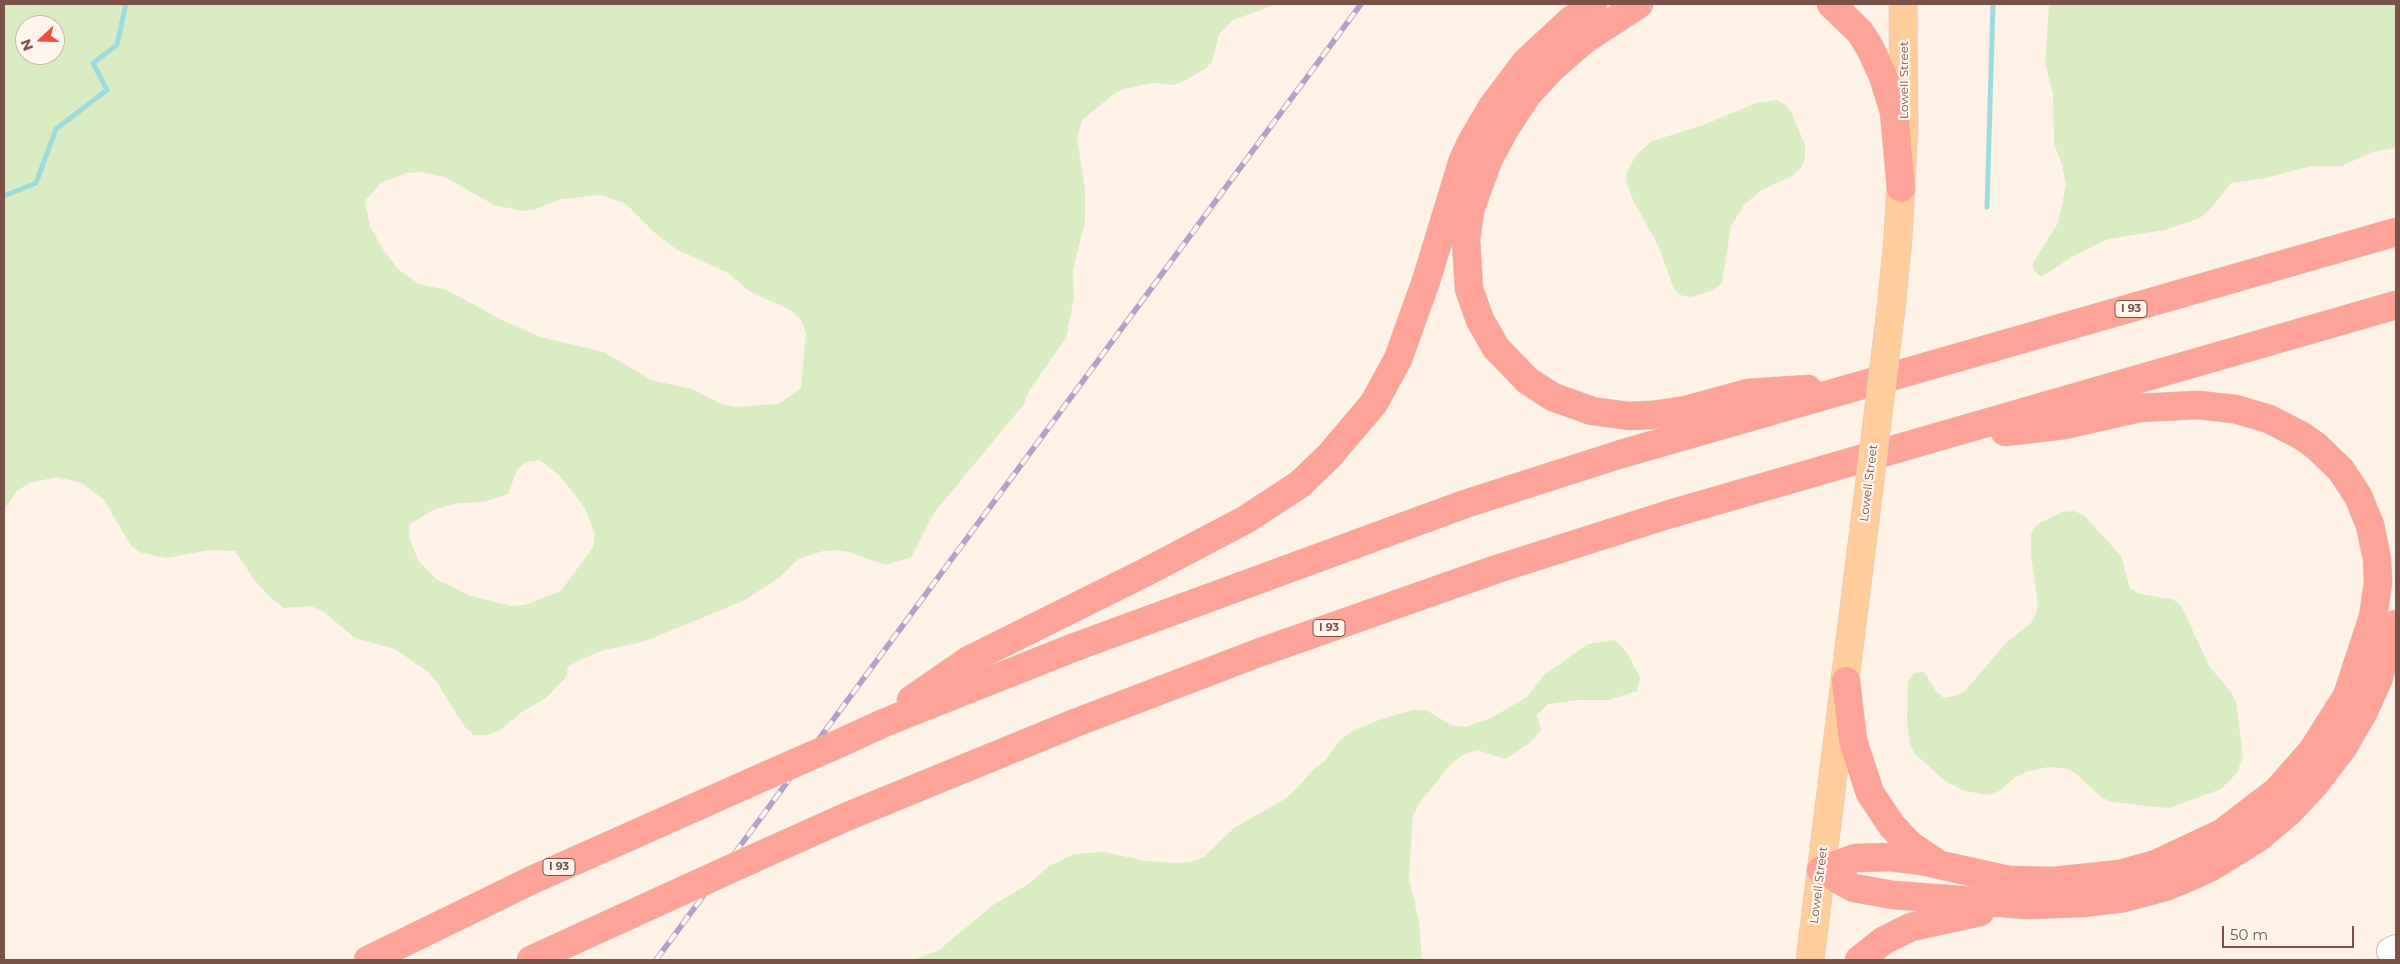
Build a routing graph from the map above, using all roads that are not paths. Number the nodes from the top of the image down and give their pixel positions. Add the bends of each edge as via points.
1 (1593, 4) edge
2 (1639, 4) edge
3 (1831, 4) edge
4 (1903, 4) edge
5 (1901, 188) junction
6 (2396, 232) edge
7 (2396, 306) edge
8 (1865, 385) junction
9 (1926, 441) junction
10 (2396, 624) edge
11 (1846, 681) junction
12 (866, 731) junction
13 (1942, 865) junction
14 (1821, 870) junction
15 (2028, 905) junction
16 (2396, 948) edge
17 (368, 960) edge
18 (531, 960) edge
19 (1810, 960) edge
20 (1859, 960) edge
21 (2396, 960) edge

1 - 12 highway via 1526,62 1472,141 1398,359 1374,402 1330,455 1300,484 1268,506 1146,572 969,660
2 - 8 highway via 1584,40 1551,69 1527,95 1489,158 1470,210 1466,249 1469,289 1486,333 1516,370 1539,389 1565,403 1607,414 1652,415 1686,410 1748,393
3 - 5 highway via 1860,32 1878,64 1894,112
4 - 5 main road, Lowell Street via 1905,92
5 - 11 main road, Lowell Street, bridge via 1891,309
6 - 8 highway, I 93
7 - 9 highway, I 93
8 - 12 highway, I 93 via 1621,454 1465,504 1075,647
9 - 13 highway via 2064,425 2110,413 2158,406 2217,406 2251,413 2302,436 2341,470 2367,516 2378,572 2373,617 2347,696 2295,772 2272,796 2236,823 2200,845 2163,861 2139,870 2099,877 2054,882 2024,881
9 - 18 highway, I 93, bridge via 1670,514 1497,568 1258,652 1001,752 748,861
10 - 15 highway via 2364,713 2342,750 2274,826 2212,867 2148,892 2108,901
11 - 13 highway via 1854,741 1873,799 1888,822 1910,845
11 - 14 main road, Lowell Street
12 - 17 highway, I 93, bridge via 532,880
13 - 14 highway via 1904,858 1867,857
14 - 15 highway via 1854,888 1893,895
14 - 19 main road, Lowell Street
15 - 20 highway via 1954,916 1911,927 1883,941
16 - 21 lane via 2390,951

